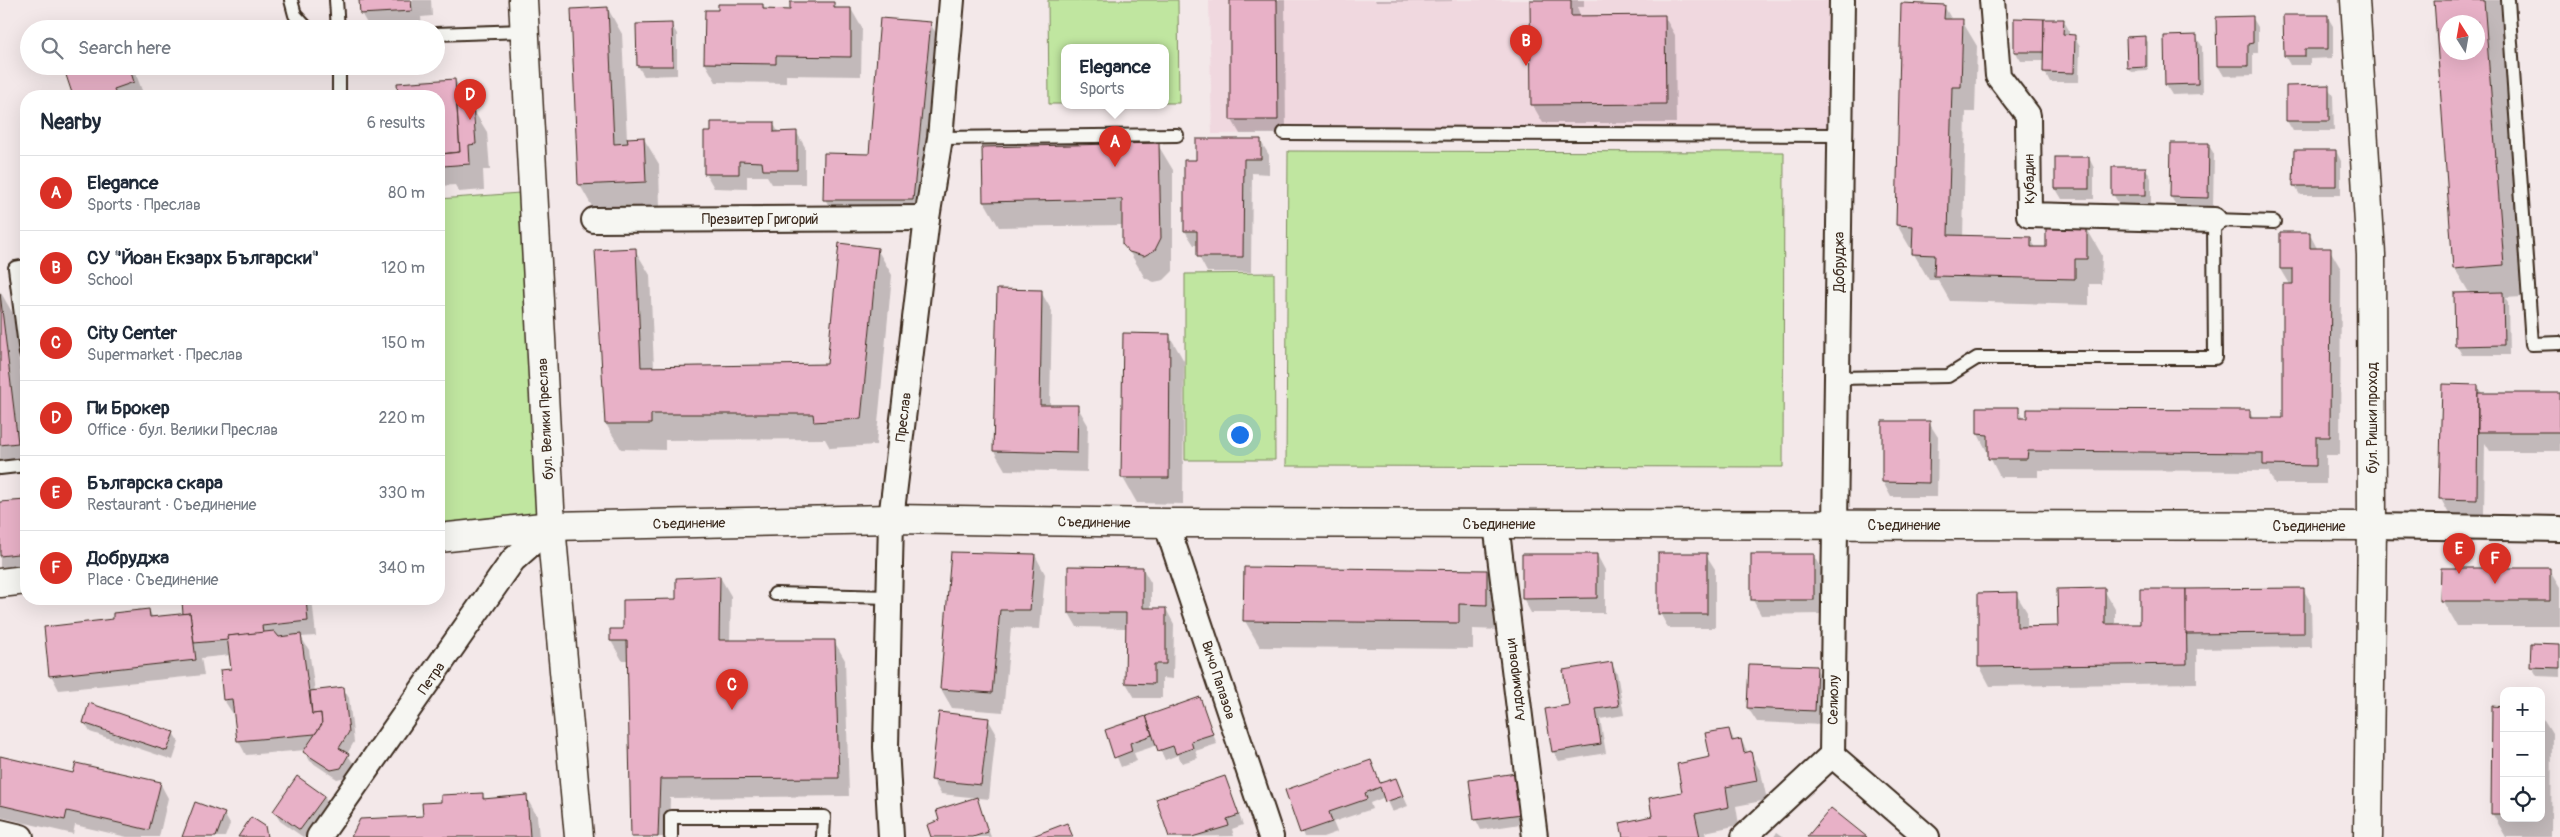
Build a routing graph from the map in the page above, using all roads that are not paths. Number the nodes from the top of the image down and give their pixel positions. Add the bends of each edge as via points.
1 (292, 0) edge
2 (336, 0) edge
3 (523, 0) edge
4 (952, 0) edge
5 (1842, 0) edge
6 (1992, 0) edge
7 (2355, 0) edge
8 (2508, 0) edge
9 (300, 20) edge
10 (337, 20) edge
11 (525, 31) junction
12 (445, 34) edge
13 (338, 75) edge
14 (339, 90) edge
15 (1284, 133) dead end
16 (1177, 135) dead end
17 (1840, 135) junction
18 (940, 138) junction
19 (926, 218) junction
20 (594, 220) dead end
21 (2214, 220) junction
22 (2274, 222) dead end
23 (20, 267) edge
24 (20, 307) edge
25 (2560, 343) edge
26 (1838, 378) junction
27 (20, 466) edge
28 (0, 468) edge
29 (891, 519) junction
30 (1166, 523) junction
31 (1496, 524) junction
32 (1835, 524) junction
33 (551, 526) junction
34 (2372, 526) junction
35 (2560, 529) edge
36 (445, 537) edge
37 (20, 581) edge
38 (0, 583) edge
39 (775, 594) dead end
40 (889, 597) junction
41 (1832, 755) junction
42 (0, 832) edge
43 (21, 837) edge
44 (318, 837) edge
45 (579, 837) edge
46 (671, 837) edge
47 (823, 837) edge
48 (891, 837) edge
49 (1270, 837) edge
50 (1534, 837) edge
51 (1744, 837) edge
52 (1927, 837) edge
53 (2368, 837) edge

1 - 9 lane via 295,15
2 - 10 lane
3 - 11 street, бул. Велики Преслав
4 - 18 street, Преслав
5 - 17 street, Добруджа
6 - 21 street, Кубадин via 1998,76 2028,115 2029,215
7 - 34 street, бул. Ришки проход via 2371,255
8 - 25 lane via 2532,344
11 - 12 lane
11 - 33 street, бул. Велики Преслав
13 - 14 lane
15 - 17 lane
16 - 18 lane
17 - 26 street, Добруджа
18 - 19 street, Преслав
19 - 20 street, Презвитер Григорий
19 - 29 street, Преслав
21 - 22 lane
21 - 26 lane via 2215,358 1977,358 1948,376
23 - 24 lane via 15,268
26 - 32 street, Добруджа
27 - 28 lane
29 - 30 street, Съединение
29 - 33 street, Съединение
29 - 40 street, Преслав
30 - 31 street, Съединение
30 - 49 street, Вичо Папазов
31 - 32 street, Съединение
31 - 50 street, Алдомировци
32 - 34 street, Съединение
32 - 41 street, Селиолу
33 - 36 street, Съединение
33 - 44 street, Петра via 513,560
33 - 45 street, бул. Велики Преслав
34 - 35 street, Съединение
34 - 53 street, бул. Ришки проход
37 - 38 street
39 - 40 lane
40 - 48 street, Преслав via 886,747
41 - 51 street
41 - 52 street
42 - 43 street
46 - 47 lane via 671,817 824,817

